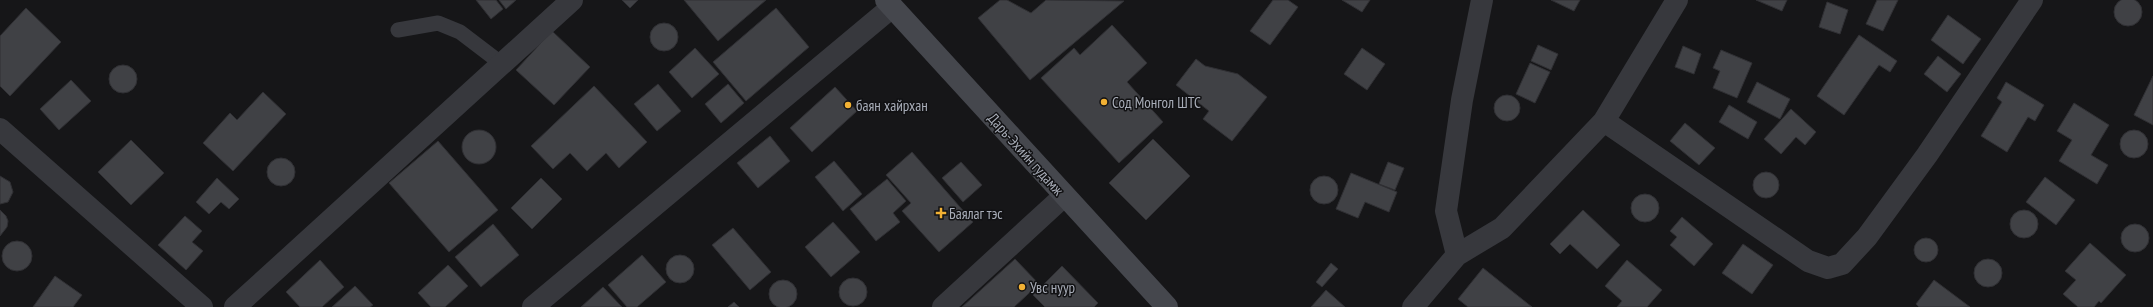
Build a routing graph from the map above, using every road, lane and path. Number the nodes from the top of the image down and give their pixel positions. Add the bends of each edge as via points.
1 (572, 0) edge
2 (1482, 0) edge
3 (1677, 0) edge
4 (2032, 0) edge
5 (889, 3) edge
6 (398, 30) dead end
7 (502, 64) junction
8 (1604, 121) junction
9 (0, 129) edge
10 (1064, 196) junction
11 (1457, 255) junction
12 (202, 307) edge
13 (235, 307) edge
14 (533, 307) edge
15 (943, 307) edge
16 (1167, 307) edge
17 (1413, 307) edge

1 - 7 street
2 - 11 street via 1462,100 1446,211
3 - 8 street
4 - 8 street via 1867,237 1842,264 1828,268 1808,261
5 - 10 main road, Дарь-Эхийн гудамж
5 - 14 street
6 - 7 lane via 438,23 460,32
7 - 13 street
8 - 11 street via 1502,228
9 - 12 street
10 - 15 street
10 - 16 main road, Дарь-Эхийн гудамж
11 - 17 street

